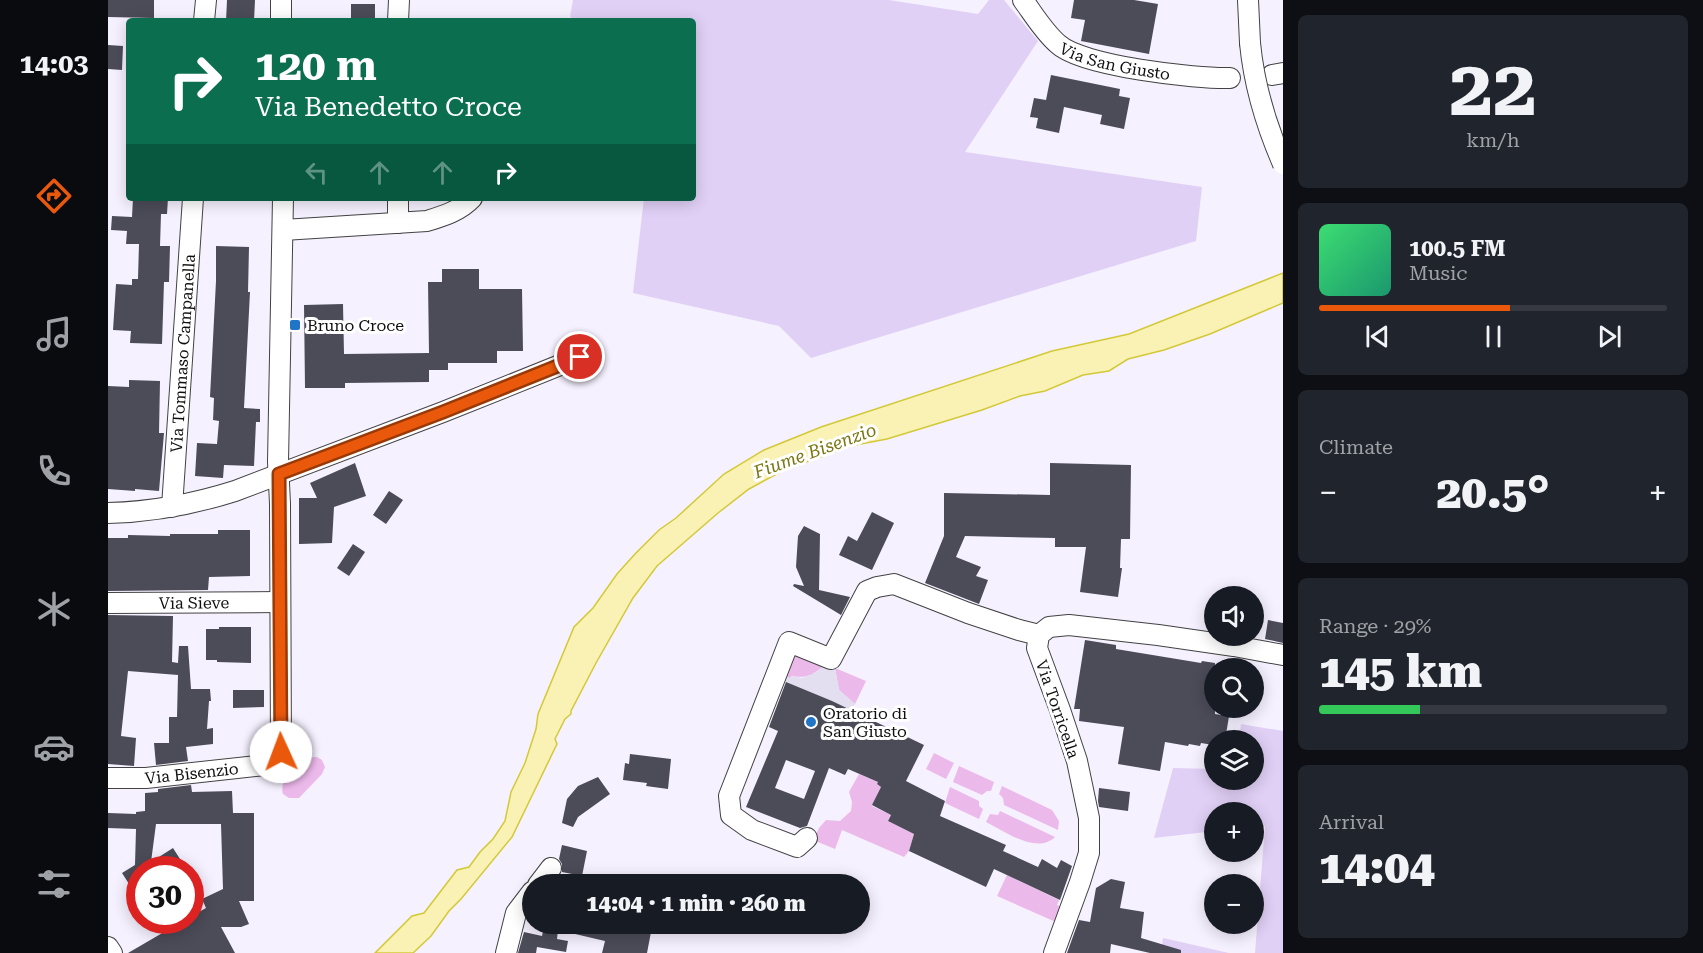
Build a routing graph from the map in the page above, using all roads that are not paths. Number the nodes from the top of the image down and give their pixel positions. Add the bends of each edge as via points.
1 (206, 0) edge
2 (281, 0) edge
3 (399, 0) edge
4 (1023, 0) edge
5 (1248, 0) edge
6 (204, 18) edge
7 (282, 18) edge
8 (398, 18) edge
9 (1230, 78) dead end
10 (1283, 164) edge
11 (193, 201) edge
12 (283, 201) edge
13 (398, 201) edge
14 (469, 201) edge
15 (398, 223) junction
16 (284, 231) junction
17 (580, 357) dead end
18 (279, 474) junction
19 (172, 507) junction
20 (108, 513) edge
21 (280, 602) junction
22 (108, 603) edge
23 (1039, 635) junction
24 (1283, 655) edge
25 (108, 778) edge
26 (807, 838) dead end
27 (551, 868) dead end
28 (546, 874) edge
29 (522, 905) edge
30 (108, 947) edge
31 (112, 953) edge
32 (506, 953) edge
33 (1054, 953) edge

1 - 6 street
2 - 7 street
3 - 8 street
4 - 9 street, Via San Giusto via 1059,45 1080,56 1130,68
5 - 10 street, bridge via 1256,84 1269,133
11 - 19 street, Via Tommaso Campanella
12 - 16 street
13 - 15 street
14 - 15 street via 427,221
15 - 16 street
16 - 18 street
17 - 18 street
18 - 19 street via 226,494
18 - 21 street
19 - 20 street
21 - 22 street, Via Sieve
21 - 25 street, Via Bisenzio via 281,752 274,764
23 - 24 street via 1049,627 1069,625
23 - 26 street via 894,584 867,591 831,659 789,642 729,796 731,815 752,830 797,847
23 - 33 street, Via Torricella via 1037,648 1077,760 1089,818 1089,853
27 - 28 street
29 - 32 street via 516,913
30 - 31 street

